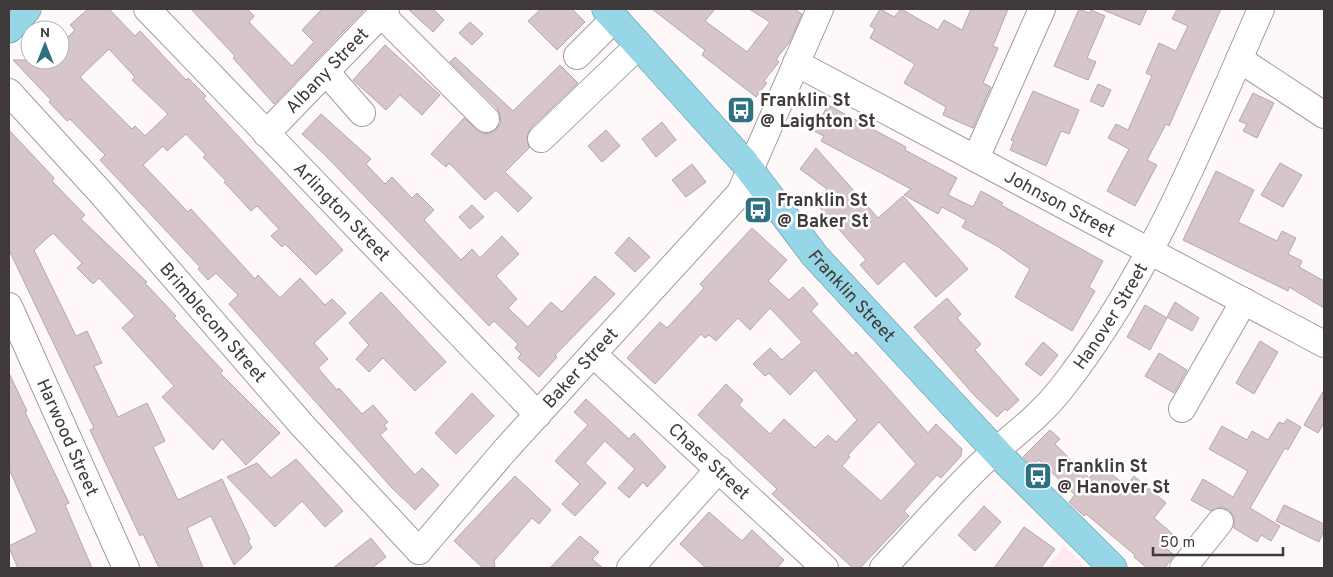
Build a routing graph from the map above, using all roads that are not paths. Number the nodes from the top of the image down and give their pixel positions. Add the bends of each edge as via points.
1 (27, 9) edge
2 (148, 9) edge
3 (820, 9) edge
4 (1042, 9) edge
5 (1261, 9) edge
6 (384, 11) edge
7 (611, 14) edge
8 (9, 29) edge
9 (639, 45) junction
10 (577, 56) dead end
11 (1239, 59) junction
12 (796, 63) junction
13 (326, 72) junction
14 (9, 92) edge
15 (362, 113) dead end
16 (1324, 115) edge
17 (486, 120) dead end
18 (266, 134) junction
19 (541, 139) dead end
20 (976, 158) junction
21 (750, 170) junction
22 (1149, 250) junction
23 (1244, 301) junction
24 (9, 306) edge
25 (1324, 344) edge
26 (593, 354) junction
27 (1182, 409) dead end
28 (538, 415) junction
29 (996, 452) junction
30 (719, 469) junction
31 (1220, 522) dead end
32 (421, 560) edge
33 (1102, 564) edge
34 (126, 568) edge
35 (630, 568) edge
36 (825, 568) edge
37 (883, 568) edge
38 (1183, 568) edge

1 - 8 main road
2 - 18 street, Arlington Street
3 - 12 street, Baker Street
4 - 20 street
5 - 11 street, Hanover Street
6 - 13 street, Albany Street
6 - 17 street
7 - 9 main road, Franklin Street
7 - 10 street
9 - 19 street
9 - 21 main road, Franklin Street
11 - 16 street
11 - 22 street, Hanover Street via 1195,159
12 - 20 street, Johnson Street
12 - 21 street, Baker Street
13 - 15 street
13 - 18 street, Albany Street
14 - 32 street, Brimblecom Street
18 - 28 street, Arlington Street
20 - 22 street, Johnson Street
21 - 26 street, Baker Street via 740,193
21 - 29 main road, Franklin Street via 815,256
22 - 23 street, Johnson Street
22 - 29 street, Hanover Street via 1102,334 1082,361 1036,419
23 - 25 street, Johnson Street
23 - 27 street
24 - 34 street, Harwood Street
26 - 28 street, Baker Street
26 - 30 street, Chase Street
28 - 32 street, Baker Street
29 - 33 main road, Franklin Street
29 - 37 street, Hanover Street
30 - 35 street
30 - 36 street, Chase Street
31 - 38 street

